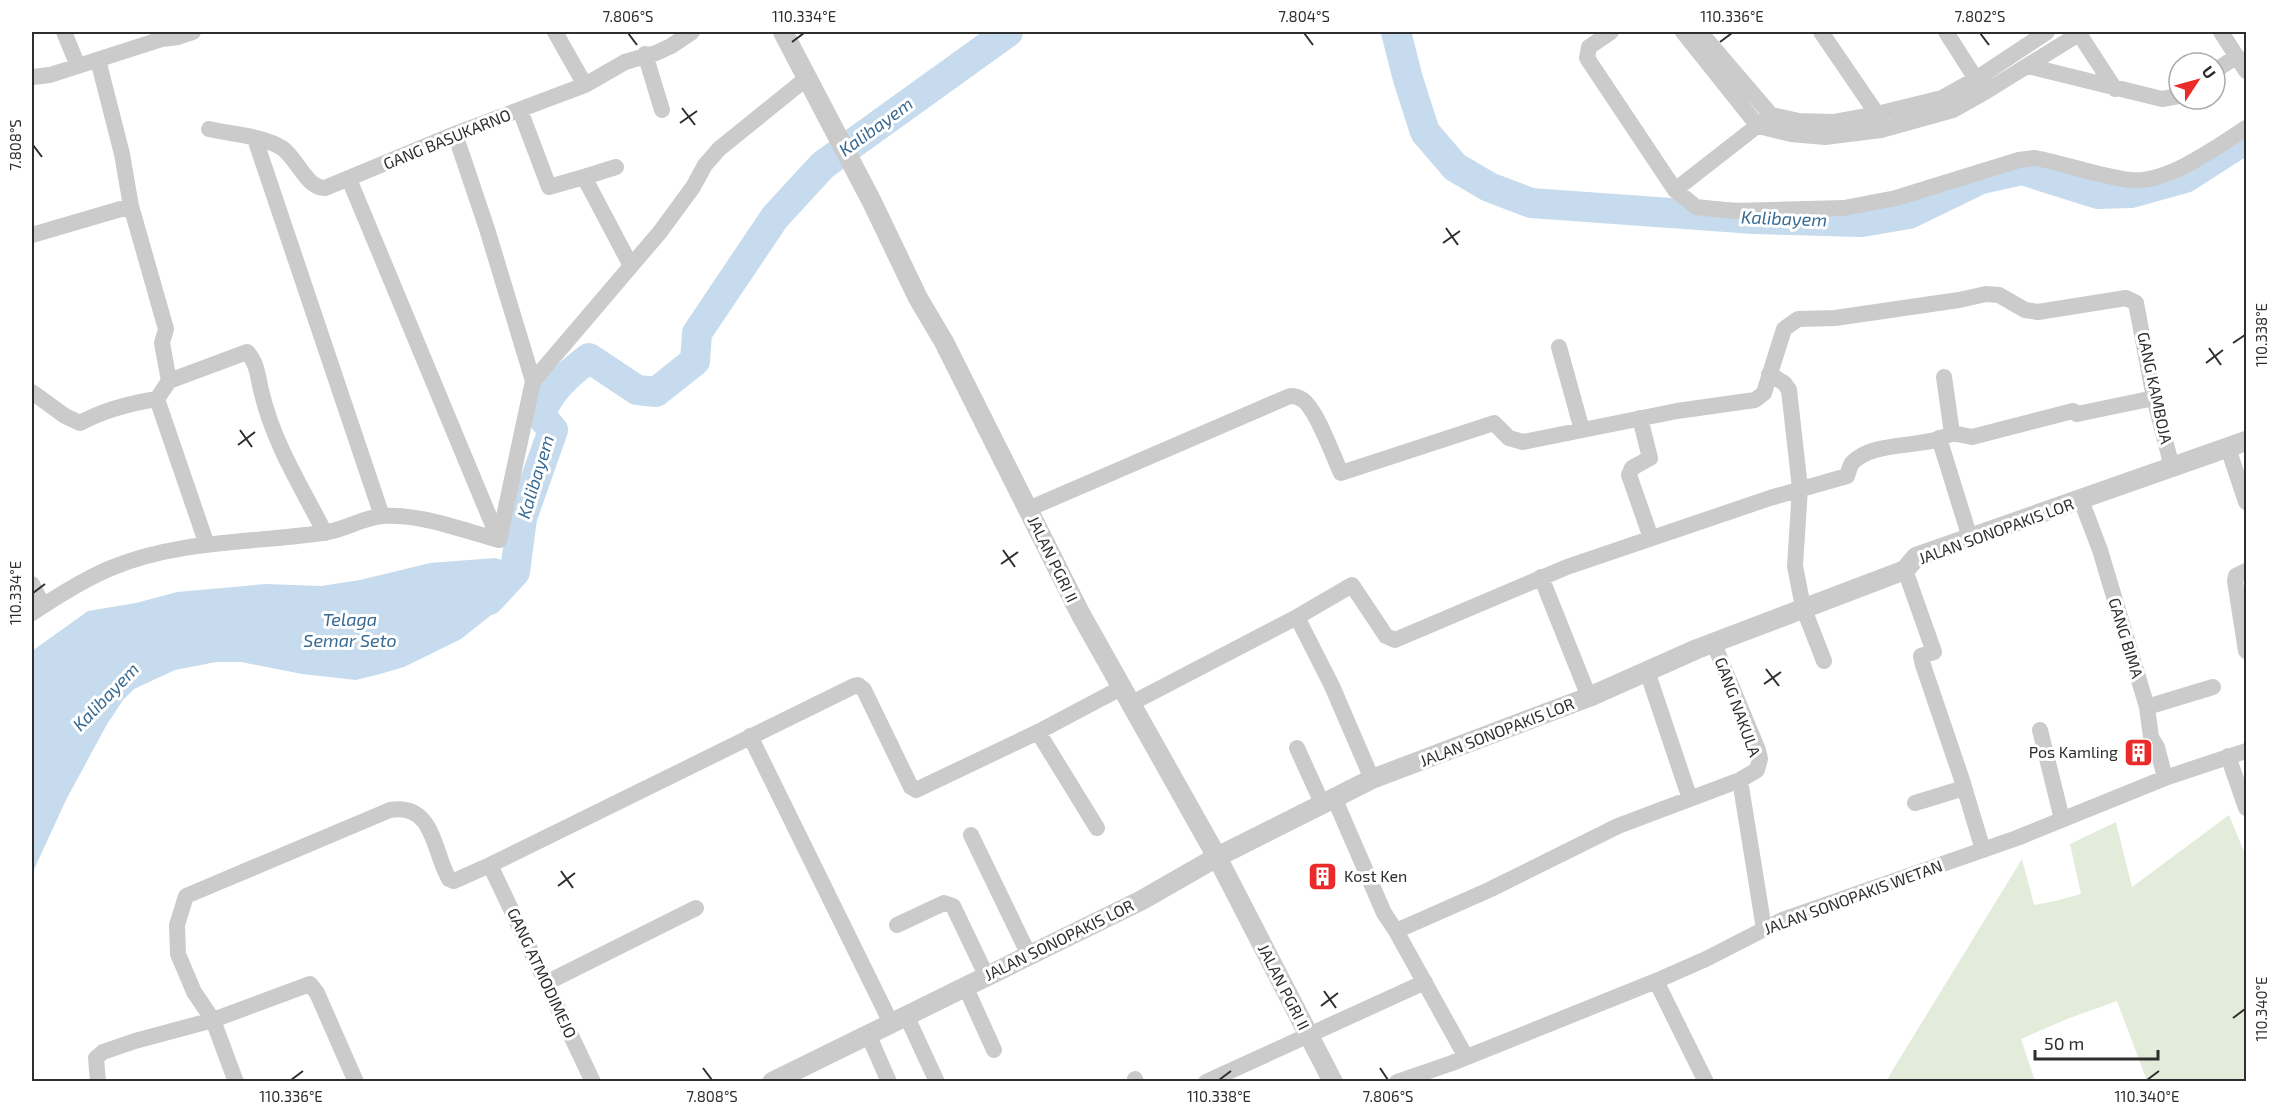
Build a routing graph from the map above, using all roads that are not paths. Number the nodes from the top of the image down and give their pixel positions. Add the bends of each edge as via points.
1 (64, 32) edge
2 (193, 32) edge
3 (555, 32) edge
4 (692, 32) edge
5 (783, 32) edge
6 (1611, 32) edge
7 (1683, 32) edge
8 (1700, 32) edge
9 (1821, 32) edge
10 (1946, 32) edge
11 (2047, 32) edge
12 (2079, 32) edge
13 (2221, 32) edge
14 (164, 35) edge
15 (645, 54) junction
16 (2237, 56) junction
17 (98, 60) junction
18 (2227, 63) edge
19 (78, 66) junction
20 (2028, 66) junction
21 (2247, 71) edge
22 (32, 77) edge
23 (808, 77) junction
24 (585, 85) junction
25 (1981, 86) junction
26 (2115, 88) junction
27 (2167, 98) edge
28 (520, 110) junction
29 (662, 110) dead end
30 (1772, 115) junction
31 (1879, 122) junction
32 (1758, 126) junction
33 (2247, 128) edge
34 (209, 129) dead end
35 (455, 134) junction
36 (255, 139) junction
37 (616, 167) dead end
38 (584, 177) junction
39 (349, 179) junction
40 (1675, 190) junction
41 (131, 206) junction
42 (32, 233) edge
43 (630, 264) junction
44 (1559, 347) dead end
45 (1769, 375) junction
46 (1944, 377) dead end
47 (169, 381) junction
48 (533, 381) junction
49 (32, 392) edge
50 (2154, 398) junction
51 (158, 399) junction
52 (1640, 418) junction
53 (1582, 430) junction
54 (1946, 435) junction
55 (2237, 445) edge
56 (2172, 467) junction
57 (1800, 488) junction
58 (2080, 500) junction
59 (2247, 501) edge
60 (1028, 509) junction
61 (382, 516) junction
62 (325, 533) junction
63 (1651, 538) junction
64 (1970, 538) junction
65 (499, 540) junction
66 (207, 545) junction
67 (1905, 570) junction
68 (2247, 571) edge
69 (1541, 577) junction
70 (32, 584) edge
71 (1803, 607) junction
72 (37, 609) edge
73 (1297, 616) junction
74 (1714, 644) junction
75 (2247, 651) edge
76 (1824, 661) dead end
77 (1647, 671) junction
78 (2213, 687) dead end
79 (1126, 696) junction
80 (1589, 698) junction
81 (2147, 707) junction
82 (2040, 730) dead end
83 (1038, 732) junction
84 (750, 736) junction
85 (1296, 748) dead end
86 (2247, 751) edge
87 (2228, 756) junction
88 (2165, 778) junction
89 (1372, 779) junction
90 (1740, 780) junction
91 (1964, 788) junction
92 (1690, 800) junction
93 (1328, 801) junction
94 (1915, 803) dead end
95 (2247, 808) edge
96 (2062, 819) junction
97 (1097, 828) dead end
98 (971, 835) dead end
99 (1983, 850) junction
100 (1217, 856) junction
101 (490, 865) junction
102 (696, 908) dead end
103 (897, 925) dead end
104 (1764, 929) junction
105 (1396, 931) junction
106 (1029, 955) junction
107 (986, 975) junction
108 (1656, 981) junction
109 (1425, 982) junction
110 (546, 983) junction
111 (965, 986) junction
112 (899, 1019) junction
113 (213, 1020) junction
114 (868, 1034) junction
115 (1309, 1035) junction
116 (994, 1050) dead end
117 (1466, 1057) junction
118 (98, 1082) edge
119 (236, 1082) edge
120 (356, 1082) edge
121 (593, 1082) edge
122 (772, 1082) edge
123 (889, 1082) edge
124 (937, 1082) edge
125 (1206, 1082) edge
126 (1333, 1082) edge
127 (1396, 1082) edge
128 (1706, 1082) edge

1 - 19 street
2 - 14 street via 178,37
3 - 24 street
4 - 15 street, GANG BASUKARNO via 671,46
5 - 23 street, JALAN PGRI II
6 - 40 street via 1589,47 1587,58
7 - 32 street
8 - 30 street
9 - 31 street
10 - 25 street
11 - 25 street
12 - 20 street
12 - 26 street
13 - 16 street
14 - 17 street
15 - 24 street, GANG BASUKARNO
15 - 29 street
16 - 18 street
16 - 21 street
17 - 19 street
17 - 41 street
19 - 22 street
20 - 25 street
20 - 26 street
23 - 43 street via 719,149 660,232
23 - 60 street, JALAN PGRI II
24 - 28 street, GANG BASUKARNO
25 - 31 street
26 - 27 street
28 - 35 street, GANG BASUKARNO
28 - 38 street via 549,188
30 - 31 street via 1799,121
30 - 32 street
31 - 32 street via 1825,137
32 - 40 street
33 - 40 street via 2160,176 2132,180 2035,158 1896,198 1844,208 1732,211 1696,207
34 - 36 street, GANG BASUKARNO
35 - 39 street, GANG BASUKARNO
35 - 48 street
36 - 39 street, GANG BASUKARNO via 280,147 319,188
36 - 61 street
37 - 38 street
38 - 43 street
39 - 65 street
41 - 42 street
41 - 47 street via 166,329 162,343
43 - 48 street
44 - 53 street
45 - 50 street, GANG KAMBOJA via 1784,329 1798,319 1835,318 1986,294 1999,295 2032,312 2126,298 2138,308
45 - 52 street via 1762,396 1755,400
45 - 57 street via 1789,390
46 - 54 street
47 - 51 street
47 - 62 street via 247,352 278,443
48 - 65 street
49 - 51 street via 80,423 95,415
50 - 54 street via 2078,414 2065,412 1972,437
50 - 56 street, GANG KAMBOJA
51 - 66 street
52 - 53 street
52 - 63 street via 1650,458 1632,468 1629,475
53 - 60 street via 1519,442 1494,423 1341,472 1313,413 1299,397 1290,396
54 - 57 street via 1870,452 1852,464 1847,476
54 - 64 street
55 - 56 street, JALAN SONOPAKIS LOR
55 - 59 street
56 - 58 street, JALAN SONOPAKIS LOR
57 - 63 street
57 - 71 street via 1795,566
58 - 64 street, JALAN SONOPAKIS LOR
58 - 81 street, GANG BIMA via 2100,550
60 - 79 street, JALAN PGRI II
61 - 62 street
61 - 65 street via 430,519
62 - 66 street
63 - 69 street
64 - 67 street, JALAN SONOPAKIS LOR via 1916,557
66 - 72 street via 159,553 111,568
67 - 71 street, JALAN SONOPAKIS LOR
67 - 91 street via 1934,652 1921,656
68 - 75 street via 2238,574 2235,581
69 - 73 street via 1395,640 1386,636 1352,585
69 - 80 street
70 - 72 street
71 - 74 street, JALAN SONOPAKIS LOR
71 - 76 street
73 - 79 street
73 - 89 street
74 - 77 street, JALAN SONOPAKIS LOR
74 - 90 street, GANG NAKULA via 1760,759 1757,770
77 - 80 street, JALAN SONOPAKIS LOR
77 - 92 street
78 - 81 street
79 - 83 street
79 - 100 street, JALAN PGRI II
80 - 89 street, JALAN SONOPAKIS LOR
81 - 88 street, GANG BIMA via 2149,732
82 - 96 street
83 - 84 street via 916,790 858,685
83 - 97 street
84 - 101 street
84 - 112 street
85 - 93 street
86 - 87 street, JALAN SONOPAKIS WETAN
87 - 88 street, JALAN SONOPAKIS WETAN
87 - 95 street
88 - 96 street, JALAN SONOPAKIS WETAN
89 - 93 street, JALAN SONOPAKIS LOR
90 - 92 street
90 - 104 street
91 - 94 street
91 - 99 street
92 - 105 street via 1618,826
93 - 100 street, JALAN SONOPAKIS LOR
93 - 105 street
96 - 99 street, JALAN SONOPAKIS WETAN
98 - 106 street
99 - 104 street, JALAN SONOPAKIS WETAN
100 - 106 street, JALAN SONOPAKIS LOR via 1142,900
100 - 115 street, JALAN PGRI II
101 - 110 street, GANG ATMODIMEJO
101 - 113 street via 454,881 449,879 425,821 411,810 401,808 186,896 177,926 178,954 194,992
102 - 110 street
103 - 107 street via 949,903
104 - 108 street, JALAN SONOPAKIS WETAN
105 - 109 street
106 - 107 street, JALAN SONOPAKIS LOR
107 - 111 street, JALAN SONOPAKIS LOR
108 - 117 street, JALAN SONOPAKIS WETAN
108 - 128 street
109 - 115 street
109 - 117 street
110 - 121 street, GANG ATMODIMEJO
111 - 112 street, JALAN SONOPAKIS LOR
111 - 116 street
112 - 114 street, JALAN SONOPAKIS LOR
112 - 124 street
113 - 118 street via 103,1052 96,1058
113 - 119 street
113 - 120 street via 313,985
114 - 122 street, JALAN SONOPAKIS LOR
114 - 123 street
115 - 125 street
115 - 126 street, JALAN PGRI II
117 - 127 street, JALAN SONOPAKIS WETAN

